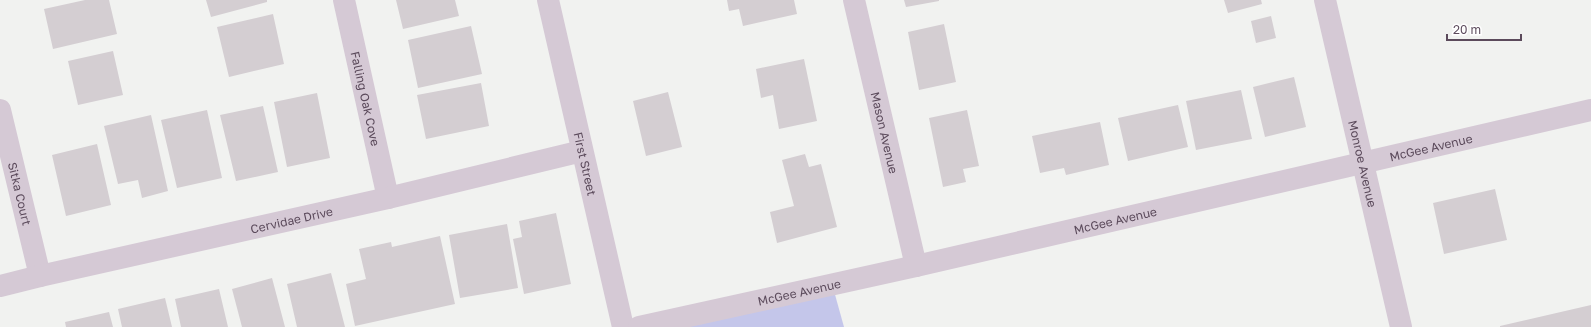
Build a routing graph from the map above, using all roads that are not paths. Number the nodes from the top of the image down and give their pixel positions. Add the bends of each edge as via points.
1 (344, 0) edge
2 (548, 0) edge
3 (854, 0) edge
4 (1325, 0) edge
5 (0, 110) edge
6 (1591, 110) edge
7 (582, 151) junction
8 (1363, 162) junction
9 (388, 198) junction
10 (916, 266) junction
11 (40, 276) junction
12 (0, 286) edge
13 (623, 327) edge
14 (639, 327) edge
15 (1402, 327) edge

1 - 9 street, Falling Oak Cove
2 - 7 street, First Street
3 - 10 street, Mason Avenue
4 - 8 street, Monroe Avenue
5 - 11 street, Sitka Court
6 - 8 street, McGee Avenue
7 - 9 street, Cervidae Drive
7 - 13 street, First Street
8 - 10 street, McGee Avenue
8 - 15 street, Monroe Avenue
9 - 11 street, Cervidae Drive
10 - 14 street, McGee Avenue
11 - 12 street, Cervidae Drive

